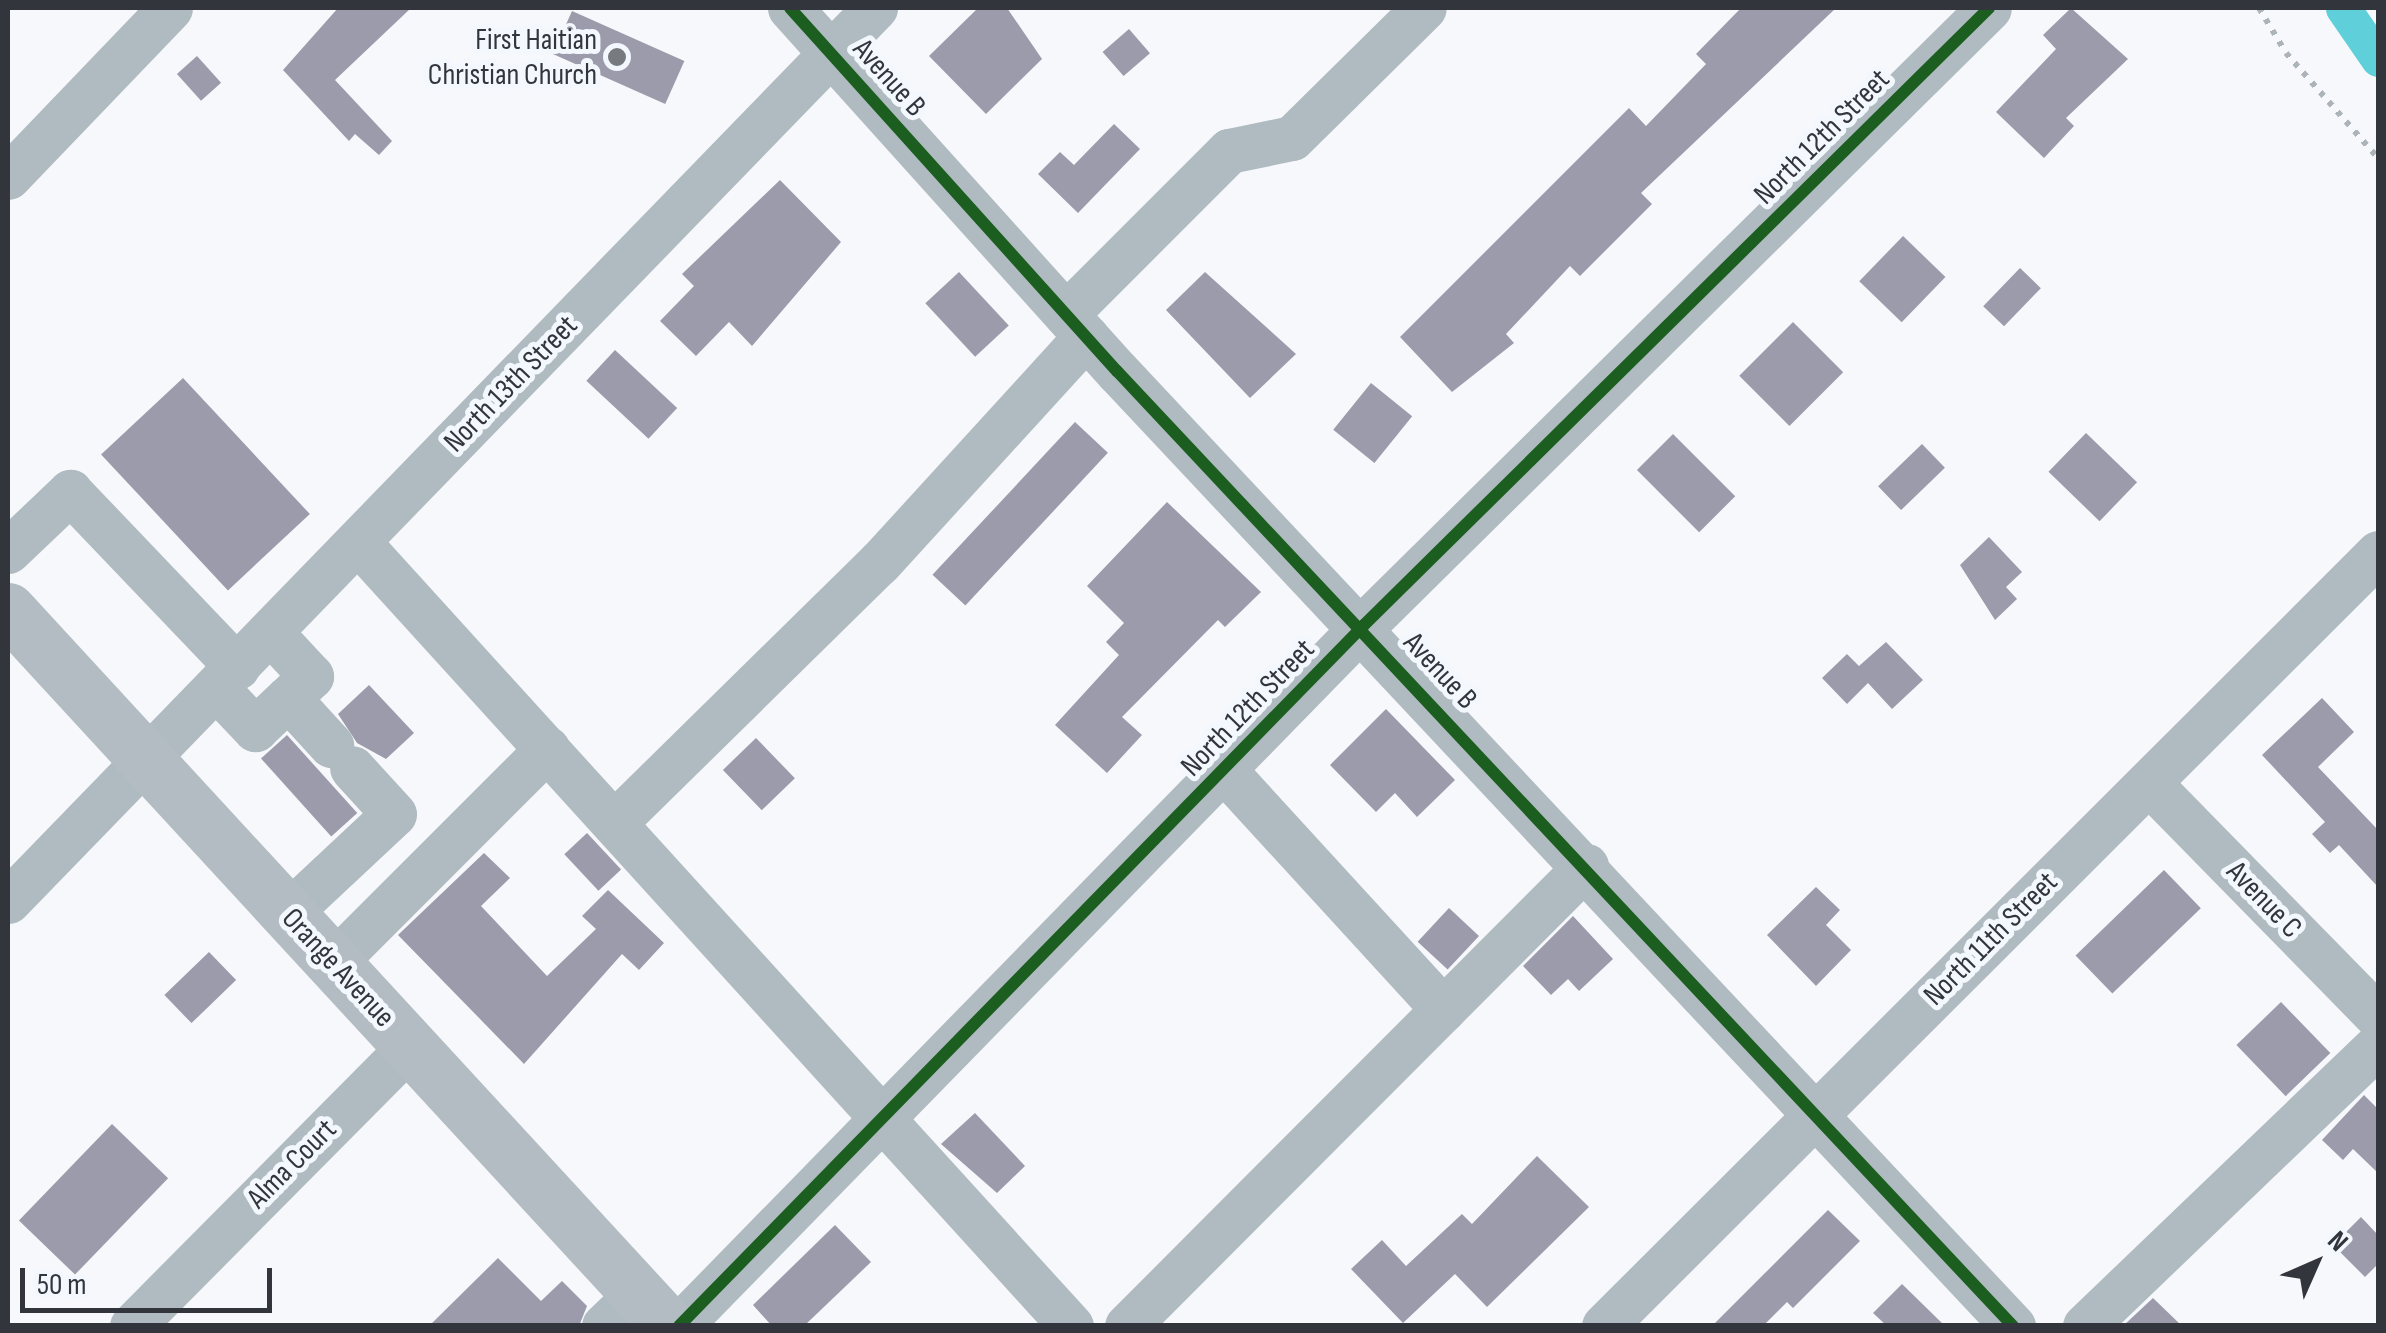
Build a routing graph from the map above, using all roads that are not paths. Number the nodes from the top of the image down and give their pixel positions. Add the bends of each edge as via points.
1 (170, 8) edge
2 (790, 8) edge
3 (875, 8) edge
4 (1424, 8) edge
5 (1988, 8) edge
6 (832, 52) junction
7 (8, 177) edge
8 (1076, 325) junction
9 (358, 542) junction
10 (8, 551) edge
11 (2378, 553) edge
12 (8, 610) edge
13 (1364, 625) junction
14 (271, 632) junction
15 (226, 677) junction
16 (288, 698) junction
17 (547, 749) junction
18 (146, 761) junction
19 (1224, 769) junction
20 (2149, 783) junction
21 (614, 823) junction
22 (1586, 866) junction
23 (8, 901) edge
24 (287, 914) junction
25 (333, 963) junction
26 (1443, 1009) junction
27 (2378, 1017) edge
28 (2378, 1045) edge
29 (410, 1046) junction
30 (1815, 1114) junction
31 (878, 1122) junction
32 (647, 1317) edge
33 (132, 1326) edge
34 (1071, 1326) edge
35 (1126, 1326) edge
36 (1604, 1326) edge
37 (2013, 1326) edge
38 (2085, 1326) edge

1 - 7 street
2 - 6 street, Avenue B
3 - 6 street, North 13th Street
4 - 8 street via 1292,138 1229,151
5 - 13 street, North 12th Street
6 - 8 street, Avenue B
6 - 9 street, North 13th Street
8 - 13 street, Avenue B
8 - 21 street via 880,563
9 - 14 street, North 13th Street
9 - 17 street
10 - 15 street via 70,492
11 - 20 street, North 11th Street
12 - 18 main road, Orange Avenue
13 - 19 street, North 12th Street
13 - 22 street, Avenue B
14 - 15 street, North 13th Street
14 - 16 street via 312,676
15 - 16 street via 255,729
15 - 18 street, North 13th Street
16 - 24 street via 394,814
17 - 21 street
17 - 25 street
18 - 23 street, North 13th Street
18 - 24 main road, Orange Avenue
19 - 26 street
19 - 31 street, North 12th Street
20 - 27 street, Avenue C
20 - 30 street, North 11th Street
21 - 31 street
22 - 26 street
22 - 30 street, Avenue B
24 - 25 main road, Orange Avenue
25 - 29 main road, Orange Avenue
26 - 35 street
28 - 38 street
29 - 32 main road, Orange Avenue
29 - 33 street, Alma Court
30 - 36 street, North 11th Street
30 - 37 street, Avenue B
31 - 32 street, North 12th Street
31 - 34 street

